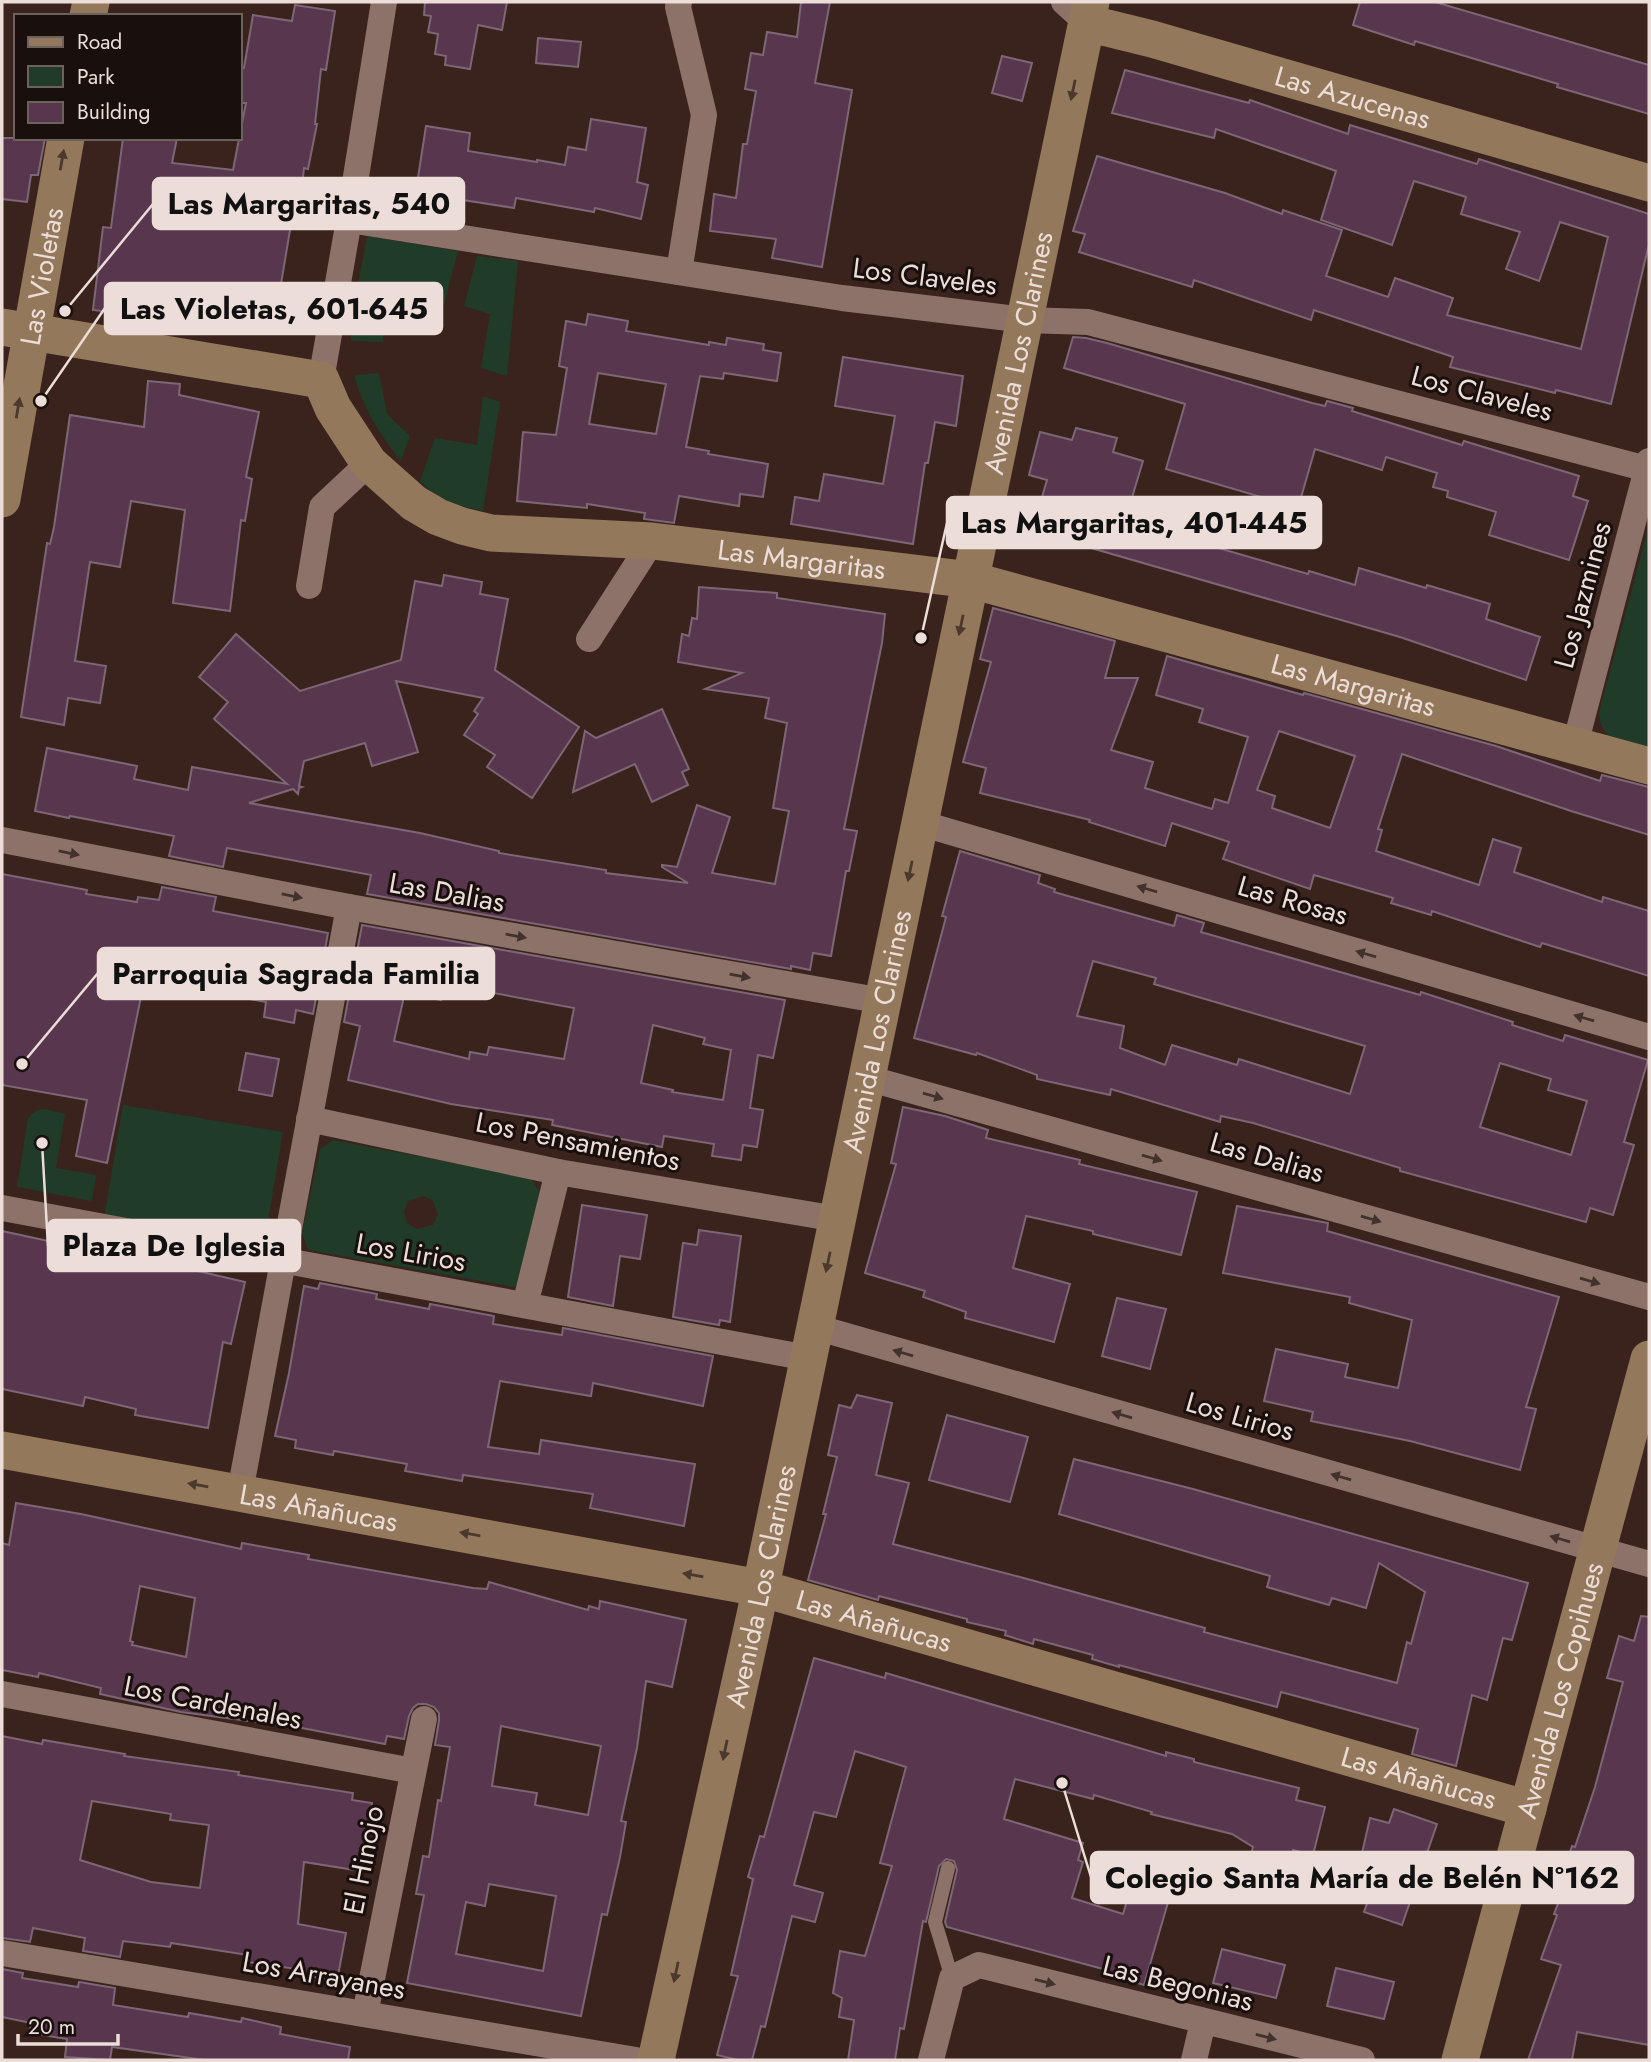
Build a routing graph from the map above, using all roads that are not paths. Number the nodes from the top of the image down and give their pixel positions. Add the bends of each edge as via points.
1 (384, 2) edge
2 (679, 2) edge
3 (1080, 9) edge
4 (65, 140) edge
5 (1649, 183) edge
6 (349, 220) junction
7 (679, 272) junction
8 (1025, 320) junction
9 (17, 329) edge
10 (321, 380) junction
11 (369, 463) junction
12 (1648, 465) edge
13 (2, 499) edge
14 (652, 541) junction
15 (971, 580) junction
16 (309, 586) dead end
17 (589, 639) dead end
18 (1575, 745) junction
19 (1649, 766) edge
20 (920, 822) junction
21 (2, 840) edge
22 (349, 907) junction
23 (883, 1001) junction
24 (1649, 1037) edge
25 (867, 1078) junction
26 (309, 1119) junction
27 (558, 1172) junction
28 (2, 1208) edge
29 (837, 1219) junction
30 (283, 1260) junction
31 (1649, 1297) edge
32 (525, 1305) junction
33 (811, 1343) junction
34 (1649, 1359) edge
35 (2, 1450) edge
36 (240, 1492) junction
37 (1598, 1550) junction
38 (1649, 1564) edge
39 (760, 1588) junction
40 (2, 1694) edge
41 (424, 1719) dead end
42 (413, 1771) junction
43 (1528, 1809) junction
44 (948, 1868) dead end
45 (2, 1953) edge
46 (952, 1978) junction
47 (365, 2014) junction
48 (1203, 2022) junction
49 (636, 2060) edge
50 (656, 2060) edge
51 (931, 2060) edge
52 (1194, 2060) edge
53 (1362, 2060) edge
54 (1460, 2060) edge

1 - 6 street
2 - 7 street via 705,115
3 - 5 street, Las Azucenas via 1152,39
3 -> 8 street, Avenida Los Clarines
9 -> 4 street, Las Violetas
6 - 7 street, Los Claveles
6 - 10 street
7 - 8 street, Los Claveles
8 - 12 street, Los Claveles via 1088,322
8 - 15 street, Avenida Los Clarines
9 - 10 street
13 -> 9 street, Las Violetas
10 - 11 street, Las Margaritas via 333,408
11 - 14 street, Las Margaritas via 414,503 462,526 491,533
11 - 16 street via 322,507
12 - 18 street, Los Jazmines
14 - 15 street, Las Margaritas
14 - 17 street
15 - 18 street, Las Margaritas
15 -> 20 street, Avenida Los Clarines
18 - 19 street, Las Margaritas
20 -> 23 street, Avenida Los Clarines
24 -> 20 street, Las Rosas
21 -> 22 street, Las Dalias
22 -> 23 street, Las Dalias
22 - 26 street
23 - 25 street, Avenida Los Clarines
25 - 29 street, Avenida Los Clarines
25 -> 31 street, Las Dalias
26 - 27 street, Los Pensamientos
26 - 30 street
27 - 29 street, Los Pensamientos
27 - 32 street
28 - 30 street, Los Lirios
29 -> 33 street, Avenida Los Clarines
30 - 32 street, Los Lirios
30 - 36 street
32 - 33 street, Los Lirios
37 -> 33 street, Los Lirios
33 - 39 street, Avenida Los Clarines
34 - 37 street, Avenida Los Copihues
36 -> 35 street, Las Añañucas
39 -> 36 street, Las Añañucas
37 - 38 street, Los Lirios
37 - 43 street, Avenida Los Copihues
39 - 43 street, Las Añañucas
39 -> 50 street, Avenida Los Clarines
40 - 42 street, Los Cardenales
41 - 42 street, El Hinojo
42 - 47 street, El Hinojo
43 - 54 street, Avenida Los Copihues
44 - 46 lane via 935,1922
45 - 47 street, Los Arrayanes
46 -> 48 street, Las Begonias via 979,1965
46 - 51 street
47 - 49 street, Los Arrayanes
48 - 52 street
48 -> 53 street, Las Begonias

